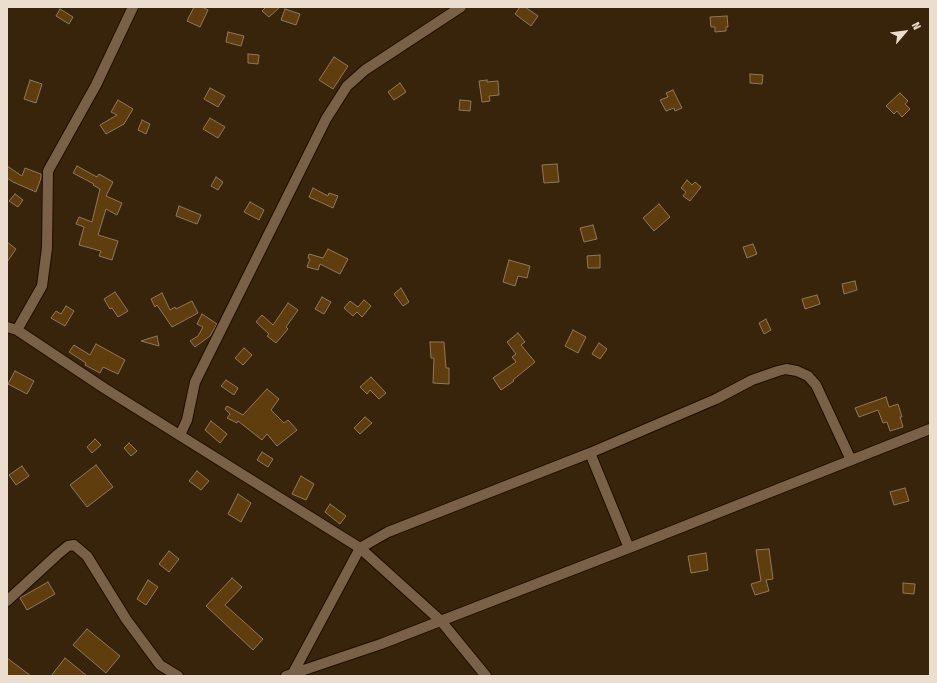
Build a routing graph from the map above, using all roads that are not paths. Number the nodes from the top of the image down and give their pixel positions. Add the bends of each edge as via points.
1 (133, 7) edge
2 (461, 7) edge
3 (12, 329) edge
4 (930, 429) edge
5 (180, 434) junction
6 (590, 453) junction
7 (852, 460) junction
8 (360, 548) junction
9 (629, 548) junction
10 (7, 601) edge
11 (441, 621) junction
12 (289, 674) edge
13 (178, 676) edge
14 (486, 676) edge

1 - 3 street via 96,86 48,171 47,248 42,286
2 - 5 street via 365,70 347,86 326,119 195,382 187,420
3 - 5 street
4 - 7 street
5 - 8 street
6 - 7 street via 716,400 752,380 786,369 808,376 816,385
6 - 8 street via 388,532
6 - 9 street
7 - 9 street
8 - 11 street
8 - 12 street
9 - 11 street
10 - 13 street via 57,555 68,546 74,545 87,556 126,619 160,665
11 - 12 street
11 - 14 street

